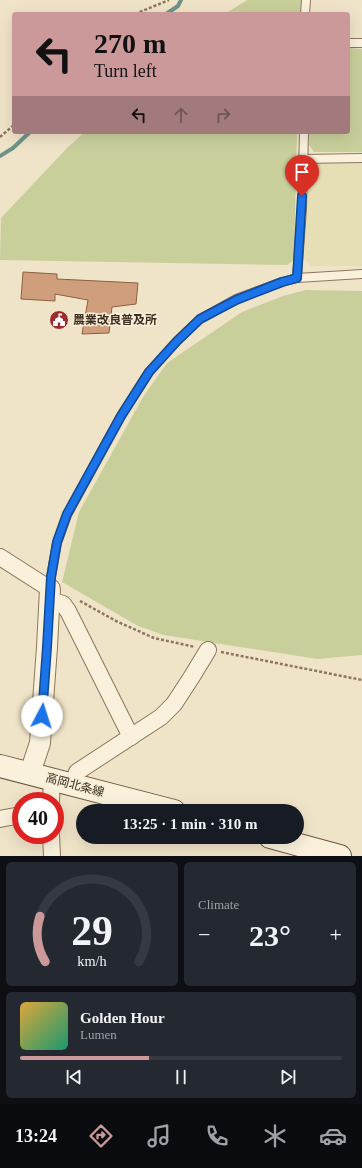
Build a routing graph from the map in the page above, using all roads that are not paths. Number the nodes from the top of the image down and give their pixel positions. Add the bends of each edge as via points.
1 (306, 0) edge
2 (305, 12) edge
3 (350, 43) edge
4 (362, 43) edge
5 (304, 134) edge
6 (362, 158) edge
7 (303, 159) junction
8 (362, 274) edge
9 (297, 278) junction
10 (0, 557) edge
11 (50, 594) junction
12 (208, 650) dead end
13 (131, 737) junction
14 (0, 766) edge
15 (30, 773) junction
16 (52, 779) junction
17 (73, 785) junction
18 (51, 792) edge
19 (147, 804) edge
20 (12, 817) edge
21 (0, 819) edge
22 (51, 844) edge
23 (296, 844) edge
24 (52, 856) edge
25 (340, 856) edge

1 - 2 lane
3 - 4 lane
5 - 7 lane
6 - 7 lane
7 - 9 lane
8 - 9 lane
9 - 11 lane via 236,300 200,319 149,372 121,416 67,514 57,542
10 - 11 street
11 - 13 street via 68,611
11 - 15 street via 40,743
12 - 13 street via 174,704 161,717
13 - 17 street via 77,772
14 - 15 main road, 高岡北条線
15 - 16 main road, 高岡北条線
16 - 17 main road, 高岡北条線
16 - 18 street
17 - 19 main road, 高岡北条線
20 - 21 street
22 - 24 street
23 - 25 main road

